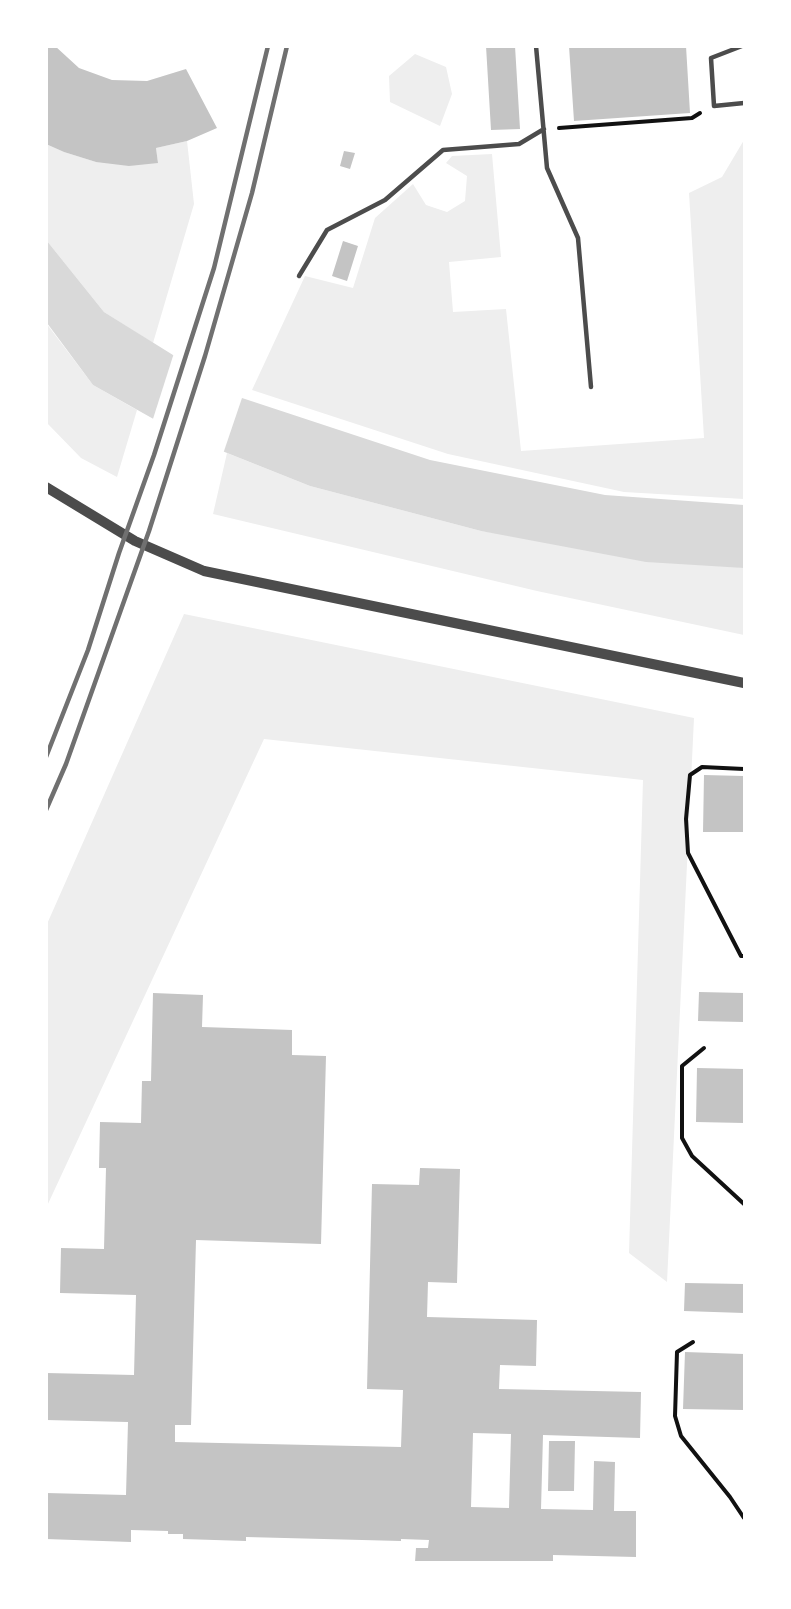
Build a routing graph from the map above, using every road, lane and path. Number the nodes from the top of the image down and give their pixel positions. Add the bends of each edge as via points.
1 (536, 46) edge
2 (742, 46) edge
3 (744, 103) edge
4 (714, 106) junction
5 (544, 129) junction
6 (299, 276) dead end
7 (591, 387) dead end
8 (46, 487) edge
9 (744, 683) edge
10 (744, 769) edge
11 (744, 956) edge
12 (704, 1048) dead end
13 (744, 1204) edge
14 (693, 1342) dead end
15 (744, 1518) edge

1 - 5 lane
2 - 4 lane via 711,58
3 - 4 lane
4 - 5 path via 692,118
5 - 6 lane via 519,144 443,150 385,200 327,230
5 - 7 lane via 547,168 578,238
8 - 9 street via 135,541 204,570
10 - 11 path via 702,767 690,774 686,819 688,853
12 - 13 path via 682,1066 682,1138 692,1156
14 - 15 path via 677,1352 675,1416 681,1436

